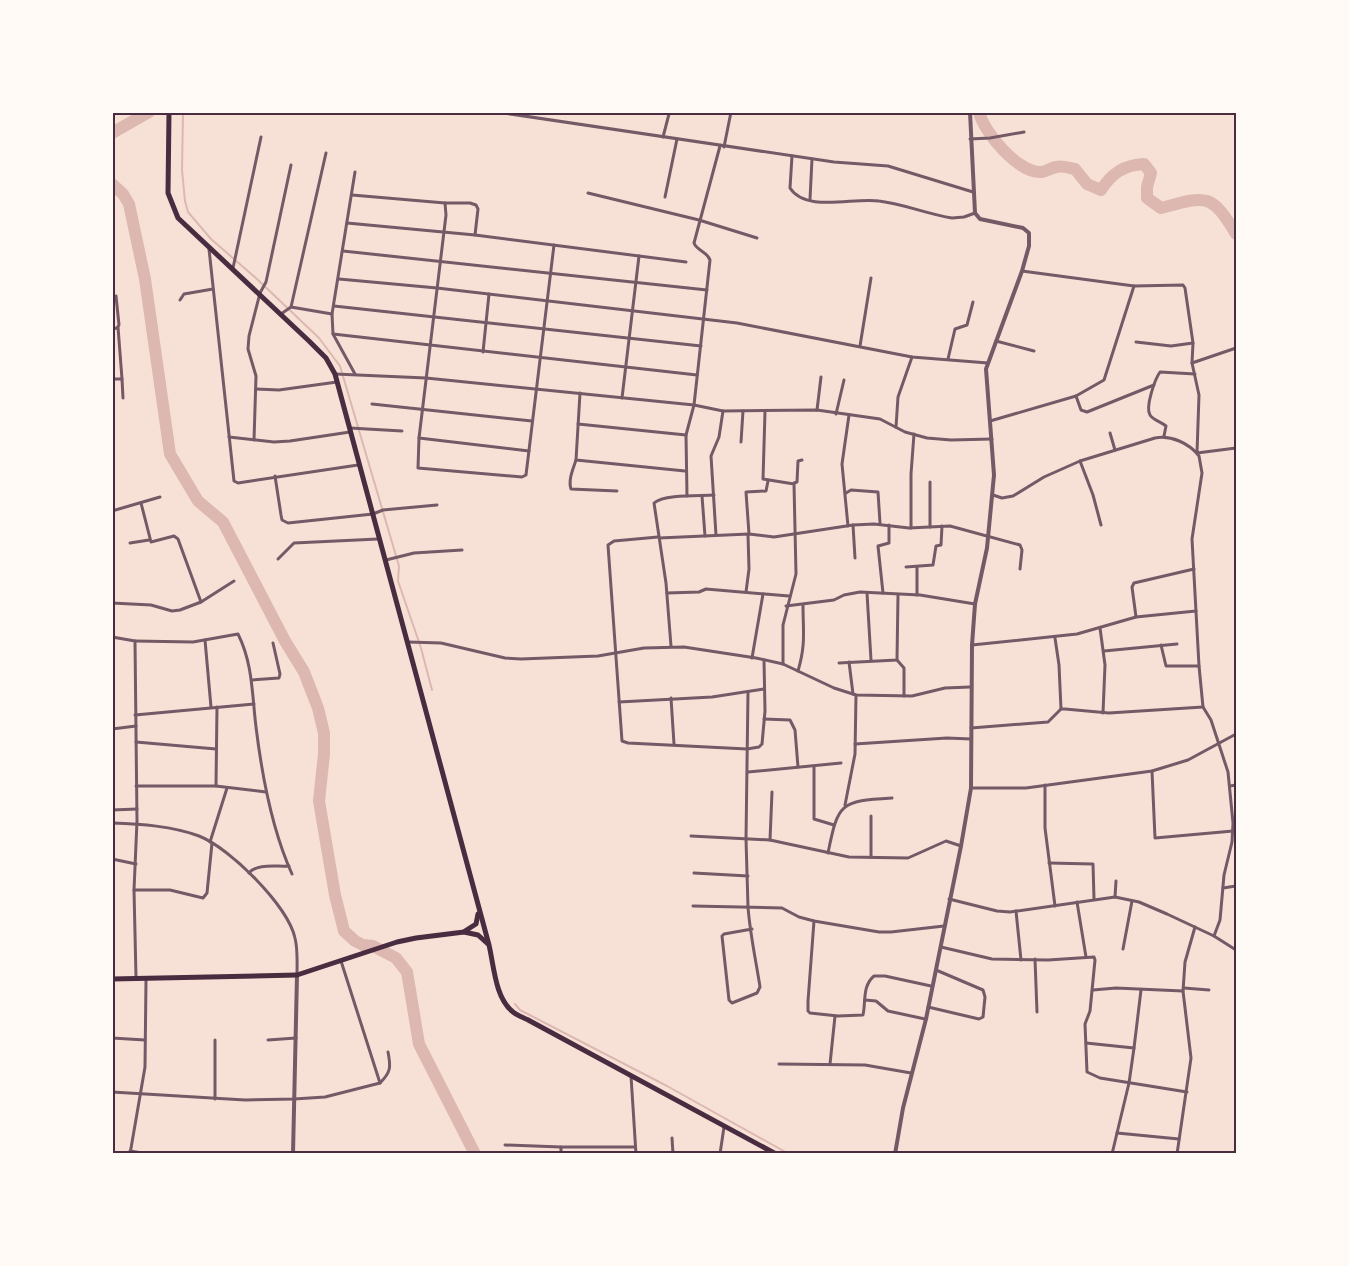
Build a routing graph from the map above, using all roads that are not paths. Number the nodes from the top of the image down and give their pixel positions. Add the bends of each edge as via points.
1 (170, 112) edge
2 (496, 112) edge
3 (731, 112) edge
4 (970, 112) edge
5 (669, 114) edge
6 (1024, 132) dead end
7 (261, 137) dead end
8 (663, 137) junction
9 (970, 138) junction
10 (677, 139) junction
11 (722, 146) junction
12 (326, 153) dead end
13 (792, 156) junction
14 (812, 159) junction
15 (291, 165) dead end
16 (355, 172) dead end
17 (973, 192) junction
18 (588, 193) dead end
19 (351, 196) junction
20 (665, 197) dead end
21 (810, 200) junction
22 (445, 203) junction
23 (975, 213) junction
24 (699, 220) junction
25 (347, 223) junction
26 (444, 231) junction
27 (475, 235) junction
28 (757, 238) dead end
29 (554, 244) junction
30 (208, 248) junction
31 (343, 251) junction
32 (639, 256) junction
33 (441, 260) junction
34 (686, 262) dead end
35 (233, 270) junction
36 (1022, 271) junction
37 (550, 273) junction
38 (870, 278) dead end
39 (339, 279) junction
40 (636, 283) junction
41 (1134, 286) junction
42 (437, 288) junction
43 (213, 289) junction
44 (707, 290) junction
45 (260, 293) junction
46 (489, 294) junction
47 (116, 296) dead end
48 (180, 300) dead end
49 (547, 300) junction
50 (973, 302) dead end
51 (334, 306) junction
52 (291, 307) junction
53 (632, 310) junction
54 (281, 314) junction
55 (332, 314) junction
56 (434, 316) junction
57 (705, 319) junction
58 (486, 323) junction
59 (118, 327) junction
60 (112, 328) edge
61 (544, 329) junction
62 (333, 334) junction
63 (629, 338) junction
64 (996, 341) junction
65 (1136, 342) dead end
66 (1192, 343) junction
67 (430, 345) junction
68 (701, 346) junction
69 (860, 346) junction
70 (1236, 348) edge
71 (1034, 351) dead end
72 (483, 352) junction
73 (540, 357) junction
74 (912, 357) junction
75 (948, 359) junction
76 (988, 363) junction
77 (1192, 363) junction
78 (626, 368) junction
79 (335, 374) junction
80 (355, 374) junction
81 (1195, 374) junction
82 (697, 375) junction
83 (821, 377) dead end
84 (426, 378) junction
85 (112, 379) edge
86 (122, 379) junction
87 (844, 380) dead end
88 (337, 382) junction
89 (1154, 386) junction
90 (256, 389) junction
91 (536, 389) junction
92 (580, 393) junction
93 (1076, 396) junction
94 (123, 398) dead end
95 (622, 398) junction
96 (372, 404) dead end
97 (694, 405) junction
98 (422, 409) junction
99 (817, 410) junction
100 (723, 411) junction
101 (743, 411) junction
102 (765, 412) junction
103 (836, 414) junction
104 (849, 415) junction
105 (532, 421) junction
106 (990, 421) junction
107 (578, 424) junction
108 (896, 427) junction
109 (351, 430) junction
110 (402, 431) dead end
111 (1110, 433) dead end
112 (915, 434) junction
113 (686, 435) junction
114 (1164, 436) junction
115 (229, 437) junction
116 (419, 438) junction
117 (992, 439) junction
118 (254, 440) junction
119 (741, 442) dead end
120 (1236, 448) edge
121 (1115, 450) junction
122 (529, 451) junction
123 (1197, 453) junction
124 (576, 460) junction
125 (802, 460) dead end
126 (1080, 461) junction
127 (360, 465) junction
128 (686, 471) junction
129 (275, 476) junction
130 (768, 481) junction
131 (930, 482) dead end
132 (794, 483) junction
133 (617, 491) dead end
134 (845, 494) junction
135 (714, 495) junction
136 (993, 495) junction
137 (687, 496) junction
138 (702, 496) junction
139 (160, 498) dead end
140 (141, 503) junction
141 (437, 505) dead end
142 (112, 511) edge
143 (373, 514) junction
144 (880, 524) junction
145 (853, 525) junction
146 (889, 525) junction
147 (1101, 525) dead end
148 (848, 526) junction
149 (942, 526) junction
150 (930, 527) junction
151 (911, 528) junction
152 (748, 534) junction
153 (795, 534) junction
154 (716, 535) junction
155 (705, 536) junction
156 (380, 538) junction
157 (659, 538) junction
158 (988, 538) junction
159 (149, 540) junction
160 (130, 543) dead end
161 (462, 550) dead end
162 (855, 558) dead end
163 (278, 559) dead end
164 (386, 560) junction
165 (917, 566) junction
166 (906, 567) dead end
167 (1020, 569) dead end
168 (1194, 570) junction
169 (234, 581) dead end
170 (746, 592) junction
171 (667, 593) junction
172 (867, 593) junction
173 (763, 594) junction
174 (883, 594) junction
175 (898, 595) junction
176 (917, 595) junction
177 (789, 596) junction
178 (201, 602) junction
179 (112, 603) edge
180 (975, 604) junction
181 (803, 605) junction
182 (786, 606) junction
183 (1196, 611) junction
184 (1136, 617) junction
185 (1100, 628) junction
186 (112, 637) edge
187 (1055, 638) junction
188 (205, 640) junction
189 (135, 641) junction
190 (407, 642) junction
191 (273, 643) dead end
192 (1177, 644) dead end
193 (972, 645) junction
194 (1161, 645) junction
195 (671, 646) junction
196 (1104, 651) junction
197 (616, 653) junction
198 (752, 658) junction
199 (764, 660) junction
200 (871, 660) junction
201 (897, 660) junction
202 (849, 662) junction
203 (839, 663) dead end
204 (783, 664) junction
205 (1199, 666) junction
206 (798, 671) junction
207 (252, 680) junction
208 (970, 687) junction
209 (764, 689) junction
210 (748, 692) junction
211 (855, 695) junction
212 (904, 696) junction
213 (671, 698) junction
214 (619, 702) junction
215 (254, 704) junction
216 (211, 707) junction
217 (217, 707) junction
218 (1203, 707) junction
219 (1061, 710) junction
220 (1103, 713) junction
221 (135, 715) junction
222 (764, 719) junction
223 (136, 726) junction
224 (971, 728) junction
225 (112, 729) edge
226 (1236, 734) edge
227 (971, 739) junction
228 (136, 742) junction
229 (675, 744) junction
230 (855, 744) junction
231 (1220, 744) junction
232 (216, 749) junction
233 (747, 749) junction
234 (841, 763) dead end
235 (814, 766) junction
236 (798, 767) junction
237 (748, 771) junction
238 (1152, 771) junction
239 (1045, 785) junction
240 (1236, 785) edge
241 (136, 786) junction
242 (216, 786) junction
243 (1230, 786) junction
244 (227, 788) junction
245 (970, 788) junction
246 (266, 792) junction
247 (772, 792) dead end
248 (892, 798) dead end
249 (845, 806) junction
250 (137, 809) junction
251 (112, 810) edge
252 (871, 816) dead end
253 (112, 823) edge
254 (137, 824) junction
255 (834, 825) junction
256 (1233, 831) junction
257 (691, 836) dead end
258 (746, 839) junction
259 (770, 840) junction
260 (211, 842) junction
261 (961, 846) junction
262 (828, 853) junction
263 (871, 857) junction
264 (112, 859) edge
265 (136, 864) junction
266 (1049, 864) junction
267 (289, 866) junction
268 (249, 873) junction
269 (694, 873) dead end
270 (292, 874) dead end
271 (748, 876) junction
272 (1116, 881) dead end
273 (1236, 886) edge
274 (1223, 888) junction
275 (134, 890) junction
276 (1115, 897) junction
277 (949, 899) junction
278 (1094, 899) junction
279 (1132, 901) junction
280 (1077, 902) junction
281 (693, 906) dead end
282 (1055, 906) junction
283 (748, 907) junction
284 (479, 908) junction
285 (1016, 911) junction
286 (814, 921) junction
287 (944, 926) junction
288 (1195, 927) junction
289 (752, 929) junction
290 (464, 932) junction
291 (1214, 936) junction
292 (489, 945) junction
293 (939, 946) junction
294 (1123, 949) dead end
295 (1236, 950) edge
296 (1086, 957) junction
297 (1035, 959) junction
298 (1022, 960) junction
299 (341, 961) junction
300 (934, 970) junction
301 (297, 975) junction
302 (112, 979) edge
303 (136, 979) junction
304 (146, 979) junction
305 (931, 986) junction
306 (1141, 989) junction
307 (1092, 990) junction
308 (1183, 990) junction
309 (1209, 990) dead end
310 (865, 1000) junction
311 (928, 1007) junction
312 (1037, 1012) dead end
313 (836, 1016) junction
314 (925, 1019) junction
315 (112, 1038) edge
316 (296, 1038) junction
317 (145, 1040) junction
318 (215, 1040) dead end
319 (268, 1040) dead end
320 (1086, 1043) junction
321 (1134, 1048) junction
322 (388, 1052) dead end
323 (779, 1064) dead end
324 (830, 1064) junction
325 (912, 1073) junction
326 (630, 1074) junction
327 (380, 1083) junction
328 (1129, 1083) junction
329 (112, 1092) edge
330 (1186, 1092) junction
331 (141, 1095) junction
332 (215, 1099) junction
333 (294, 1099) junction
334 (724, 1125) junction
335 (1116, 1133) junction
336 (672, 1138) dead end
337 (1179, 1139) junction
338 (505, 1146) dead end
339 (634, 1147) junction
340 (561, 1148) junction
341 (130, 1152) edge
342 (148, 1154) edge
343 (293, 1154) edge
344 (561, 1154) edge
345 (636, 1154) edge
346 (674, 1154) edge
347 (720, 1154) edge
348 (776, 1154) edge
349 (895, 1154) edge
350 (1112, 1154) edge
351 (1177, 1154) edge

1 - 30 main road via 168,193 178,218
2 - 8 street
3 - 11 street
4 - 9 street
5 - 8 street
6 - 9 street
7 - 35 street
8 - 10 street
9 - 17 street
10 - 11 street
10 - 20 street
11 - 13 street
11 - 24 street
12 - 52 street
13 - 14 street
13 - 21 street via 791,190
14 - 17 street via 888,166
14 - 21 street
15 - 45 street via 266,282
16 - 19 street
17 - 23 street
18 - 24 street
19 - 22 street
19 - 25 street
21 - 23 street via 831,204 877,200 952,218
22 - 26 street
22 - 27 street via 476,205
23 - 36 street via 980,219 1026,230 1030,241
24 - 28 street
24 - 44 street via 694,243 709,257
25 - 26 street
25 - 31 street
26 - 27 street
26 - 33 street
27 - 29 street
29 - 32 street
29 - 37 street
30 - 35 main road
30 - 43 street
31 - 33 street
31 - 39 street
32 - 34 street
32 - 40 street
33 - 37 street
33 - 42 street
35 - 45 main road
36 - 41 street
36 - 64 street
37 - 40 street
37 - 49 street
38 - 69 street
39 - 42 street
39 - 51 street
40 - 44 street
40 - 53 street
41 - 66 street via 1185,286
41 - 93 street via 1104,380
42 - 46 street
42 - 56 street
43 - 48 street via 184,294
43 - 115 street
44 - 57 street
45 - 54 main road
45 - 90 street via 248,349
46 - 49 street
46 - 58 street
47 - 59 street
49 - 53 street
49 - 61 street
50 - 75 street via 967,325 956,329
51 - 55 street
51 - 56 street
52 - 54 street
52 - 55 street
53 - 57 street
53 - 63 street
54 - 79 main road via 326,358
55 - 62 street
56 - 58 street
56 - 67 street
57 - 68 street
57 - 69 street
58 - 61 street
58 - 72 street
59 - 60 street
59 - 86 street
61 - 63 street
61 - 73 street
62 - 67 street
62 - 80 street
63 - 68 street
63 - 78 street
64 - 71 street
64 - 76 street
65 - 66 street via 1167,346
66 - 77 street
67 - 72 street
67 - 84 street
68 - 82 street
69 - 74 street
70 - 77 street
72 - 73 street
73 - 78 street
73 - 91 street
74 - 75 street
74 - 108 street via 898,397
75 - 76 street
76 - 106 street
77 - 81 street
78 - 82 street
78 - 95 street
79 - 80 street
79 - 88 main road
80 - 84 street
81 - 89 street via 1160,372
81 - 123 street via 1199,395
82 - 97 street
83 - 99 street
84 - 91 street
84 - 98 street
85 - 86 street
86 - 94 street
87 - 103 street
88 - 90 street
88 - 109 main road
89 - 93 street via 1087,412 1081,410
89 - 114 street via 1148,412 1165,425
90 - 118 street
91 - 92 street
91 - 105 street
92 - 95 street
92 - 107 street
93 - 106 street
95 - 97 street
96 - 98 street
97 - 100 street
97 - 113 street
98 - 105 street
98 - 116 street
99 - 102 street
99 - 103 street
100 - 101 street
100 - 135 street via 711,456
101 - 102 street
101 - 119 street
102 - 130 street via 763,479
103 - 104 street
104 - 108 street via 879,419
104 - 134 street via 842,464
105 - 122 street
106 - 117 street
107 - 113 street
107 - 124 street
108 - 112 street
109 - 110 street
109 - 118 street via 290,441
109 - 127 main road
111 - 121 street
112 - 117 street via 938,440
112 - 151 street
113 - 128 street
114 - 121 street
114 - 123 street
115 - 118 street
115 - 129 street via 234,481
116 - 122 street
116 - 122 street via 418,468 523,477
117 - 136 street
120 - 123 street
121 - 126 street
123 - 168 street via 1202,473 1192,532
124 - 128 street
124 - 133 street via 571,489
125 - 132 street via 798,461
126 - 136 street via 1013,496
126 - 147 street
127 - 129 street
127 - 143 main road
128 - 137 street
129 - 143 street via 285,522
130 - 132 street
130 - 152 street via 766,491 746,492
131 - 150 street
132 - 153 street
134 - 144 street via 848,490 878,492
134 - 148 street
135 - 138 street
135 - 154 street
136 - 158 street
137 - 138 street
137 - 157 street via 655,501
138 - 155 street
139 - 140 street
140 - 142 street
140 - 159 street
141 - 143 street
143 - 156 main road
144 - 145 street
144 - 146 street
145 - 148 street
145 - 162 street
146 - 151 street
146 - 174 street via 888,544 878,546
148 - 153 street
149 - 150 street
149 - 158 street
149 - 165 street via 941,545 936,546 933,565
150 - 151 street
152 - 153 street
152 - 154 street
152 - 170 street
153 - 177 street via 796,574
154 - 155 street
155 - 157 street
156 - 163 street via 294,543
156 - 164 main road
157 - 171 street
157 - 197 street via 608,543
158 - 167 street via 1021,546
158 - 180 street
159 - 160 street
159 - 178 street via 178,538
161 - 164 street via 414,553
164 - 190 main road
165 - 166 street
165 - 176 street
168 - 183 street
168 - 184 street via 1134,583
169 - 178 street
170 - 171 street via 706,589
170 - 173 street
171 - 195 street
172 - 174 street
172 - 181 street
172 - 200 street
173 - 177 street
173 - 198 street
174 - 175 street
175 - 176 street
175 - 201 street
176 - 180 street
177 - 182 street
178 - 179 street via 172,610
180 - 193 street
181 - 182 street
181 - 206 street via 803,655
182 - 204 street
183 - 184 street
183 - 205 street
184 - 185 street
185 - 187 street
185 - 196 street
186 - 189 street
187 - 193 street
187 - 219 street
188 - 189 street
188 - 207 street via 238,634
188 - 216 street
189 - 221 street
190 - 197 street via 441,643 505,658
190 - 284 main road
191 - 207 street via 279,678
192 - 194 street
193 - 208 street
194 - 196 street
194 - 205 street via 1166,666
195 - 197 street
195 - 198 street
196 - 220 street
197 - 214 street
198 - 199 street
199 - 204 street
199 - 209 street
200 - 201 street
200 - 202 street
201 - 212 street via 904,668
202 - 203 street
202 - 211 street
204 - 206 street
205 - 218 street
206 - 211 street
207 - 215 street
208 - 212 street
208 - 224 street
209 - 210 street
209 - 222 street
210 - 213 street
210 - 233 street
211 - 212 street
211 - 230 street
213 - 214 street
213 - 229 street
214 - 229 street via 622,741
215 - 217 street
215 - 246 street
216 - 217 street
216 - 221 street
217 - 232 street
218 - 220 street
218 - 231 street
219 - 220 street
219 - 224 street via 1048,722
221 - 223 street
222 - 233 street via 762,744
222 - 236 street via 792,722
223 - 225 street
223 - 228 street
224 - 227 street
226 - 231 street
227 - 230 street
227 - 245 street
228 - 232 street
228 - 241 street
229 - 233 street
230 - 249 street
231 - 238 street via 1183,762
231 - 243 street
232 - 242 street
233 - 237 street
234 - 235 street
235 - 236 street
235 - 255 street via 814,819
236 - 237 street
237 - 258 street
238 - 239 street
238 - 256 street via 1155,838
239 - 245 street
239 - 266 street
240 - 243 street
241 - 242 street
241 - 250 street
242 - 244 street
243 - 256 street
244 - 246 street
244 - 260 street
245 - 261 street
246 - 267 street
247 - 259 street
248 - 249 street via 854,801
249 - 255 street
250 - 251 street
250 - 254 street
252 - 263 street
253 - 254 street
254 - 260 street via 200,836
254 - 265 street
255 - 262 street
256 - 274 street
257 - 258 street
258 - 259 street
258 - 271 street
259 - 262 street
260 - 268 street
260 - 275 street via 207,893 203,898 170,890
261 - 263 street via 946,841 908,858
261 - 277 street
262 - 263 street
264 - 265 street
265 - 275 street
266 - 278 street via 1093,864
266 - 282 street
267 - 268 street via 258,867
267 - 270 street
268 - 301 street via 268,892 291,926
269 - 271 street
271 - 283 street
272 - 276 street
273 - 274 street
274 - 291 street
275 - 303 street
276 - 278 street
276 - 279 street
277 - 285 street via 997,911
277 - 287 street
278 - 280 street
279 - 288 street
279 - 294 street
280 - 282 street
280 - 296 street
281 - 283 street
282 - 285 street
283 - 286 street via 782,908
283 - 289 street
284 - 290 main road via 476,924
284 - 292 main road
285 - 298 street
286 - 287 street via 891,932
286 - 313 street via 808,1011
287 - 293 street
288 - 291 street
288 - 308 street via 1188,945
289 - 289 street via 722,936 732,1003 760,989
290 - 292 main road via 478,935
290 - 299 main road via 397,942
291 - 295 street
292 - 326 main road via 502,997 512,1011
293 - 298 street via 983,958
293 - 300 street
296 - 297 street
296 - 307 street via 1095,960
297 - 298 street
297 - 312 street
299 - 301 main road
299 - 327 street
300 - 305 street
300 - 311 street via 983,990 983,1017
301 - 304 main road
301 - 316 street
302 - 303 main road
303 - 304 main road
304 - 317 street
305 - 310 street via 876,976 867,982
305 - 311 street
306 - 307 street
306 - 308 street
306 - 321 street
307 - 320 street via 1085,1024
308 - 309 street
308 - 330 street via 1191,1058
310 - 313 street via 863,1015
310 - 314 street via 876,1001 888,1011
311 - 314 street
313 - 324 street
314 - 325 street
315 - 317 street
316 - 319 street
316 - 333 street
317 - 331 street
318 - 332 street
320 - 321 street
320 - 328 street via 1089,1074
321 - 328 street
322 - 327 street via 391,1068
323 - 324 street
324 - 325 street
325 - 349 street
326 - 334 main road
326 - 339 street
327 - 333 street via 325,1097
328 - 330 street
328 - 335 street
329 - 331 street
330 - 337 street
331 - 332 street
331 - 341 street
332 - 333 street
333 - 343 street
334 - 347 street
334 - 348 main road
335 - 337 street
335 - 350 street
336 - 346 street
337 - 351 street
338 - 340 street
339 - 340 street
339 - 345 street
340 - 344 street
341 - 342 street

